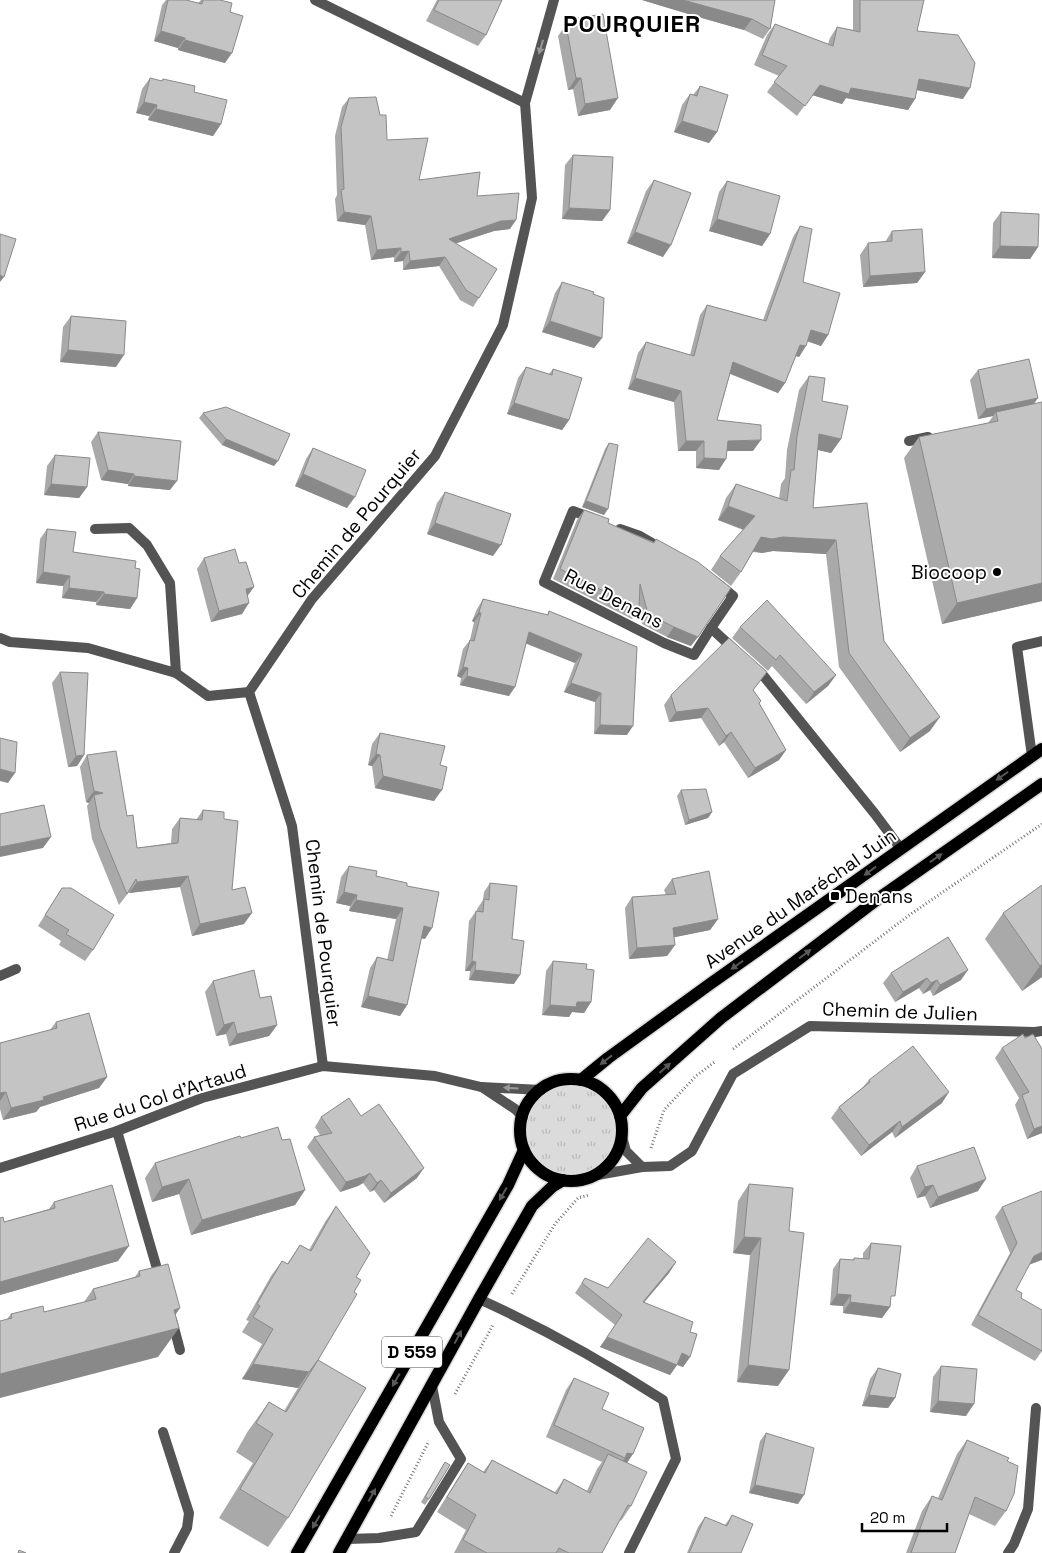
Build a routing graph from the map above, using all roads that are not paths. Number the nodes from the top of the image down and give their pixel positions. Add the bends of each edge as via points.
1 (315, 0) edge
2 (554, 0) edge
3 (525, 103) junction
4 (937, 435) edge
5 (909, 441) dead end
6 (95, 529) dead end
7 (663, 549) edge
8 (710, 578) edge
9 (711, 628) junction
10 (0, 638) edge
11 (1042, 641) edge
12 (176, 673) junction
13 (249, 692) junction
14 (1037, 752) edge
15 (1042, 784) edge
16 (901, 849) junction
17 (16, 969) dead end
18 (0, 976) edge
19 (1042, 1031) edge
20 (323, 1066) junction
21 (581, 1080) junction
22 (481, 1087) junction
23 (541, 1090) junction
24 (523, 1116) junction
25 (620, 1116) junction
26 (117, 1130) junction
27 (622, 1137) junction
28 (524, 1150) junction
29 (642, 1167) junction
30 (0, 1168) edge
31 (592, 1176) junction
32 (563, 1180) junction
33 (162, 1285) edge
34 (479, 1299) junction
35 (170, 1313) edge
36 (180, 1350) dead end
37 (432, 1386) junction
38 (1036, 1408) dead end
39 (163, 1432) dead end
40 (348, 1539) junction
41 (174, 1553) edge
42 (298, 1553) edge
43 (339, 1553) edge
44 (629, 1553) edge
45 (1008, 1553) edge

1 - 3 street
2 -> 3 street, Chemin de Pourquier
3 - 13 street, Chemin de Pourquier via 532,198 503,325 435,456 312,599
4 - 5 street
6 - 12 street via 129,528 147,545 170,583
7 - 9 street, Rue Denans via 640,536 573,511 544,582 694,655
8 - 9 street, Rue Denans via 733,596
9 - 16 street via 762,674
10 - 12 street via 10,642 88,648
11 - 14 street via 1017,647
12 - 13 street via 208,696
13 - 20 street, Chemin de Pourquier via 292,826
14 -> 16 main road, Avenue du Maréchal Juin
25 -> 15 main road via 642,1088 721,1018 875,901
16 -> 21 main road, Avenue du Maréchal Juin
17 - 18 street
19 - 29 street, Chemin de Julien via 810,1026 732,1074 692,1151 670,1166
20 - 22 street, Rue du Col d'Artaud via 434,1076
20 - 26 street, Rue du Col d'Artaud via 202,1098
21 - 23 main road via 564,1079
21 - 25 main road via 606,1092
23 -> 22 street, Rue du Col d'Artaud
22 - 24 street, Rue du Col d'Artaud
23 - 24 main road via 526,1107
24 - 28 main road via 521,1136
25 - 27 main road
26 - 30 street, Rue du Col d'Artaud
26 - 33 street
27 - 29 street via 626,1151
27 - 31 main road via 614,1157
28 - 32 main road via 540,1170
28 -> 42 main road, D 559 via 508,1185
29 - 31 street, Chemin de Julien
31 - 32 main road
32 - 34 main road, D 559 via 532,1206
37 -> 34 main road, D 559
34 - 44 street via 611,1367 663,1400 676,1459
35 - 36 street
40 -> 37 main road, D 559
37 - 40 street via 439,1422 461,1459 416,1532
38 - 45 street via 1028,1509
39 - 41 street via 189,1513 187,1528
40 - 43 main road, D 559

